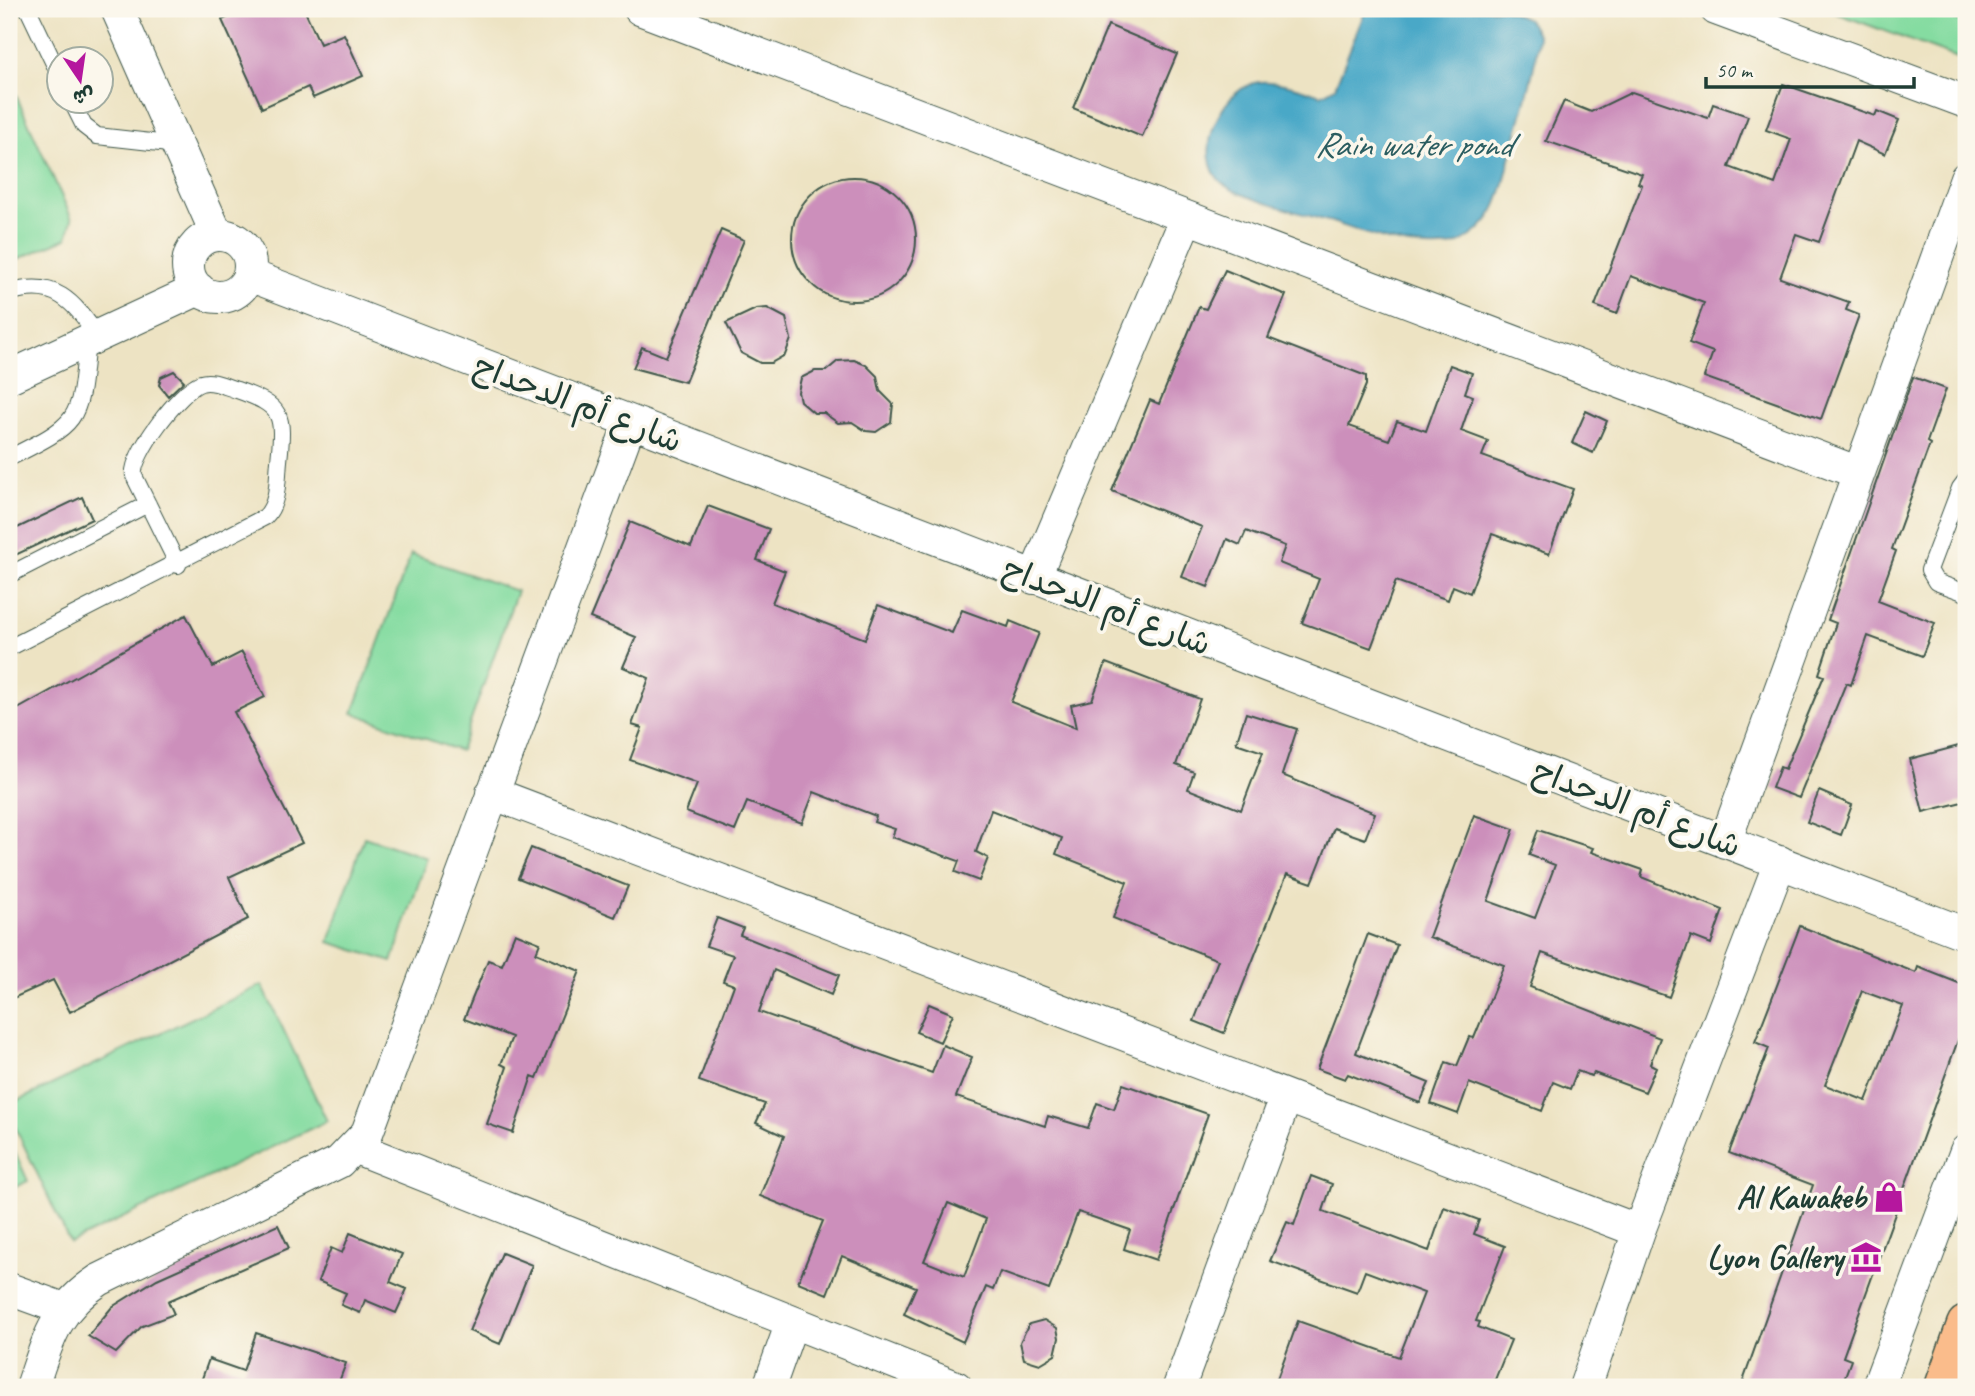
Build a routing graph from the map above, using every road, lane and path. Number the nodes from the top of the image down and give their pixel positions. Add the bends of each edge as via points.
1 (28, 9) edge
2 (117, 9) edge
3 (640, 9) edge
4 (1716, 9) edge
5 (46, 47) edge
6 (1966, 102) edge
7 (79, 116) edge
8 (178, 145) junction
9 (1966, 178) edge
10 (1186, 219) junction
11 (217, 235) junction
12 (249, 275) junction
13 (200, 289) junction
14 (9, 293) edge
15 (93, 338) junction
16 (9, 377) edge
17 (630, 423) junction
18 (9, 458) edge
19 (1859, 473) junction
20 (1966, 480) edge
21 (148, 505) junction
22 (177, 565) junction
23 (9, 575) edge
24 (1034, 578) junction
25 (1966, 593) edge
26 (9, 646) edge
27 (492, 793) junction
28 (1725, 842) junction
29 (1780, 862) junction
30 (1966, 934) edge
31 (1286, 1097) junction
32 (356, 1148) junction
33 (1966, 1151) edge
34 (1639, 1231) junction
35 (9, 1289) edge
36 (64, 1309) junction
37 (792, 1322) junction
38 (1966, 1325) edge
39 (32, 1387) edge
40 (769, 1387) edge
41 (956, 1387) edge
42 (1179, 1387) edge
43 (1584, 1387) edge
44 (1878, 1387) edge
45 (1944, 1387) edge

1 - 5 lane
2 - 8 street
3 - 10 street
4 - 6 street
7 - 8 lane via 97,136
8 - 11 street
9 - 19 street
10 - 19 street
10 - 24 street
11 - 12 street via 244,247
11 - 13 street via 207,237 192,251 189,272
12 - 13 street via 228,295
12 - 17 street, شارع أم الدحداح
13 - 15 street
14 - 15 lane via 55,291 69,299
15 - 16 street
15 - 18 lane via 74,416 54,435
17 - 24 street, شارع أم الدحداح
17 - 27 street
19 - 28 street
20 - 25 lane via 1929,570 1936,582
21 - 22 lane
21 - 22 lane via 134,476 135,460 191,388 215,383 276,408 282,432 271,511
21 - 23 lane
22 - 26 lane
24 - 28 street, شارع أم الدحداح
27 - 31 street
27 - 32 street via 375,1113
28 - 29 street, شارع أم الدحداح
29 - 30 street, شارع أم الدحداح
29 - 34 street
31 - 34 street
31 - 42 street
32 - 36 street via 339,1162 99,1280
32 - 37 street
33 - 44 street
34 - 43 street
35 - 36 street
36 - 39 street
37 - 40 street
37 - 41 street
38 - 45 main road

